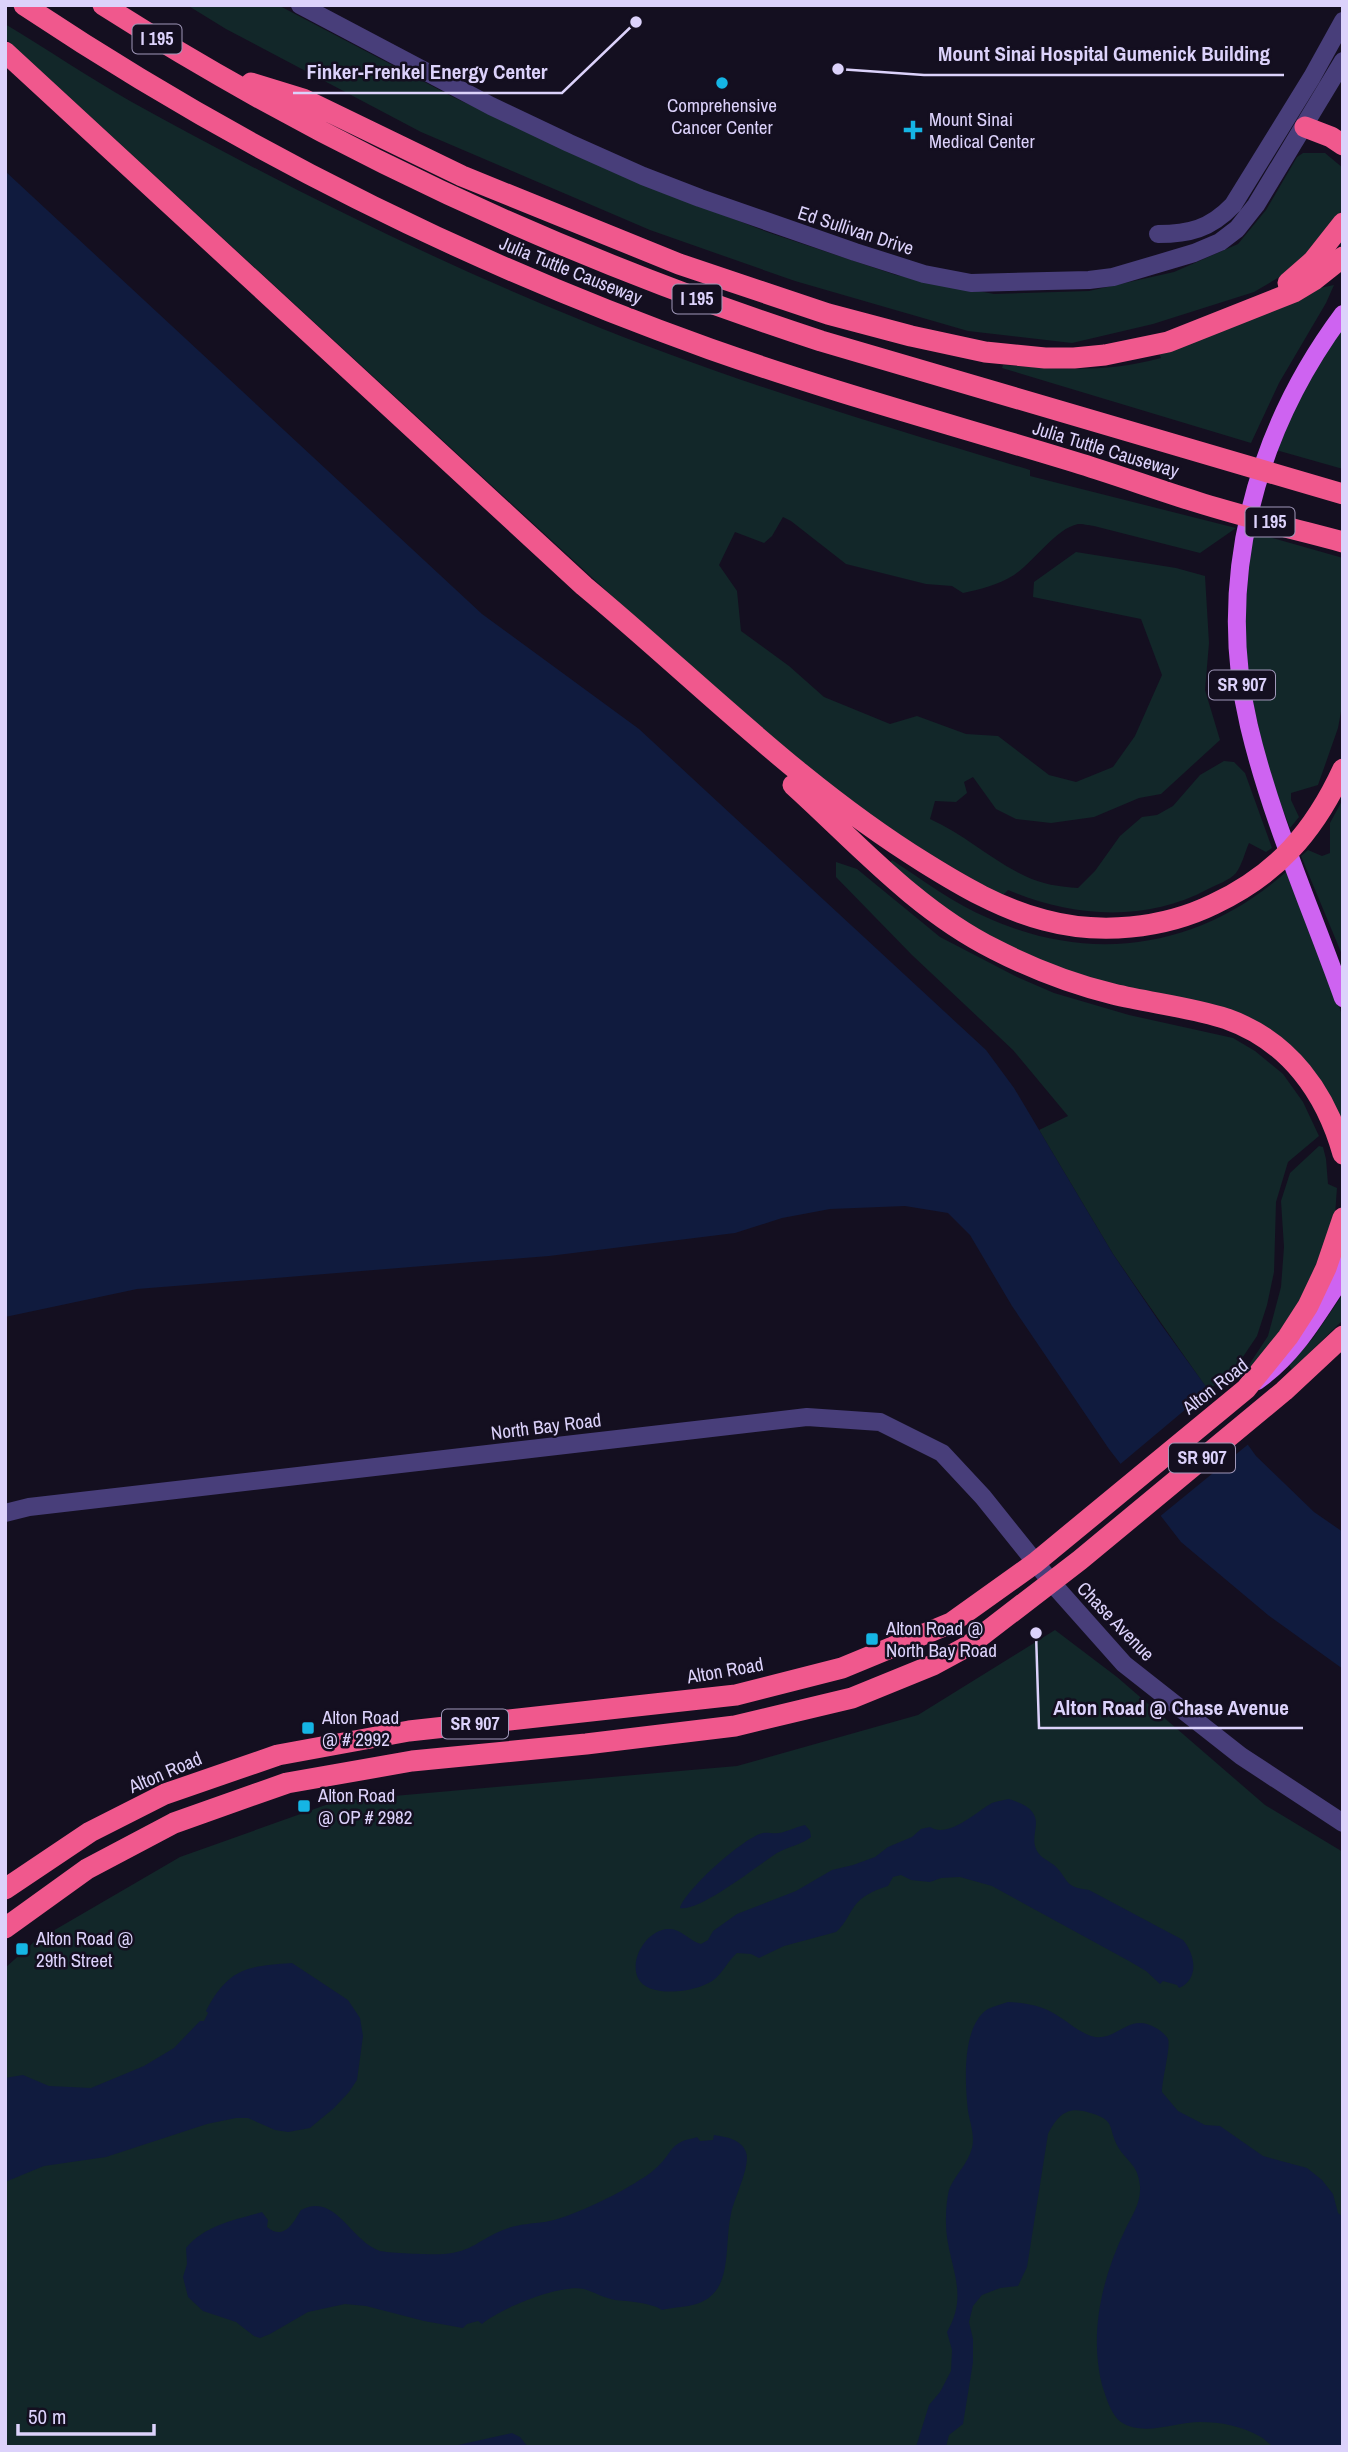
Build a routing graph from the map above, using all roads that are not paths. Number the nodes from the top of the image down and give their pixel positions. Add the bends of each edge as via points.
1 (24, 5) edge
2 (103, 5) edge
3 (300, 5) edge
4 (1343, 21) edge
5 (5, 52) edge
6 (1343, 61) edge
7 (212, 71) junction
8 (1305, 127) junction
9 (1343, 145) edge
10 (1343, 223) edge
11 (1157, 233) dead end
12 (1343, 257) edge
13 (1253, 307) junction
14 (1343, 314) edge
15 (1343, 494) edge
16 (1343, 542) edge
17 (584, 586) junction
18 (1339, 777) edge
19 (1343, 998) edge
20 (1343, 1154) edge
21 (1343, 1218) edge
22 (1343, 1256) edge
23 (1343, 1276) edge
24 (1322, 1307) junction
25 (1343, 1336) edge
26 (1343, 1345) edge
27 (1314, 1365) junction
28 (1246, 1389) junction
29 (5, 1513) edge
30 (1035, 1563) junction
31 (1052, 1583) junction
32 (1343, 1823) edge
33 (5, 1888) edge
34 (5, 1928) edge

1 - 16 highway, Julia Tuttle Causeway / I 195 via 163,92 401,221 646,326 843,393
2 - 7 highway, Julia Tuttle Causeway / I 195
3 - 8 street, Ed Sullivan Drive via 491,106 632,171 855,252 971,284 1113,277 1207,248 1245,221
4 - 11 street via 1233,205 1199,230
5 - 17 highway
6 - 8 street, Ed Sullivan Drive
7 - 13 highway via 303,99 462,176 678,264 781,300 951,345 1045,358 1105,355 1168,342
7 - 15 highway, Julia Tuttle Causeway / I 195 via 388,166 634,275 821,341
8 - 9 highway
10 - 13 highway via 1304,270
12 - 13 highway via 1294,292
14 - 19 main road, SR 907 via 1292,394 1259,474 1241,561 1237,619 1243,694 1258,760
17 - 18 highway via 747,730 849,812 936,870 1003,906 1046,921 1094,928 1143,926 1207,908 1265,873 1300,842
17 - 20 highway via 638,644 934,913 994,949 1044,971 1111,994 1219,1017 1253,1031 1279,1048 1307,1077 1327,1111
21 - 28 highway via 1308,1306
22 - 24 main road, SR 907
23 - 24 main road, Alton Road
24 - 28 main road, Alton Road / SR 907 via 1278,1367
25 - 27 highway, SR 907
26 - 27 main road
27 - 31 highway, SR 907
28 - 30 highway, Alton Road / SR 907
29 - 30 street, North Bay Road via 807,1416 880,1422 942,1453
30 - 31 street, Chase Avenue
30 - 33 highway, Alton Road / SR 907 via 951,1623 842,1668 736,1695 409,1731 278,1755 165,1794 90,1832
31 - 32 street, Chase Avenue via 1124,1664 1241,1756
31 - 34 highway, SR 907 via 968,1646 852,1698 735,1726 412,1761 286,1783 174,1823 87,1870

